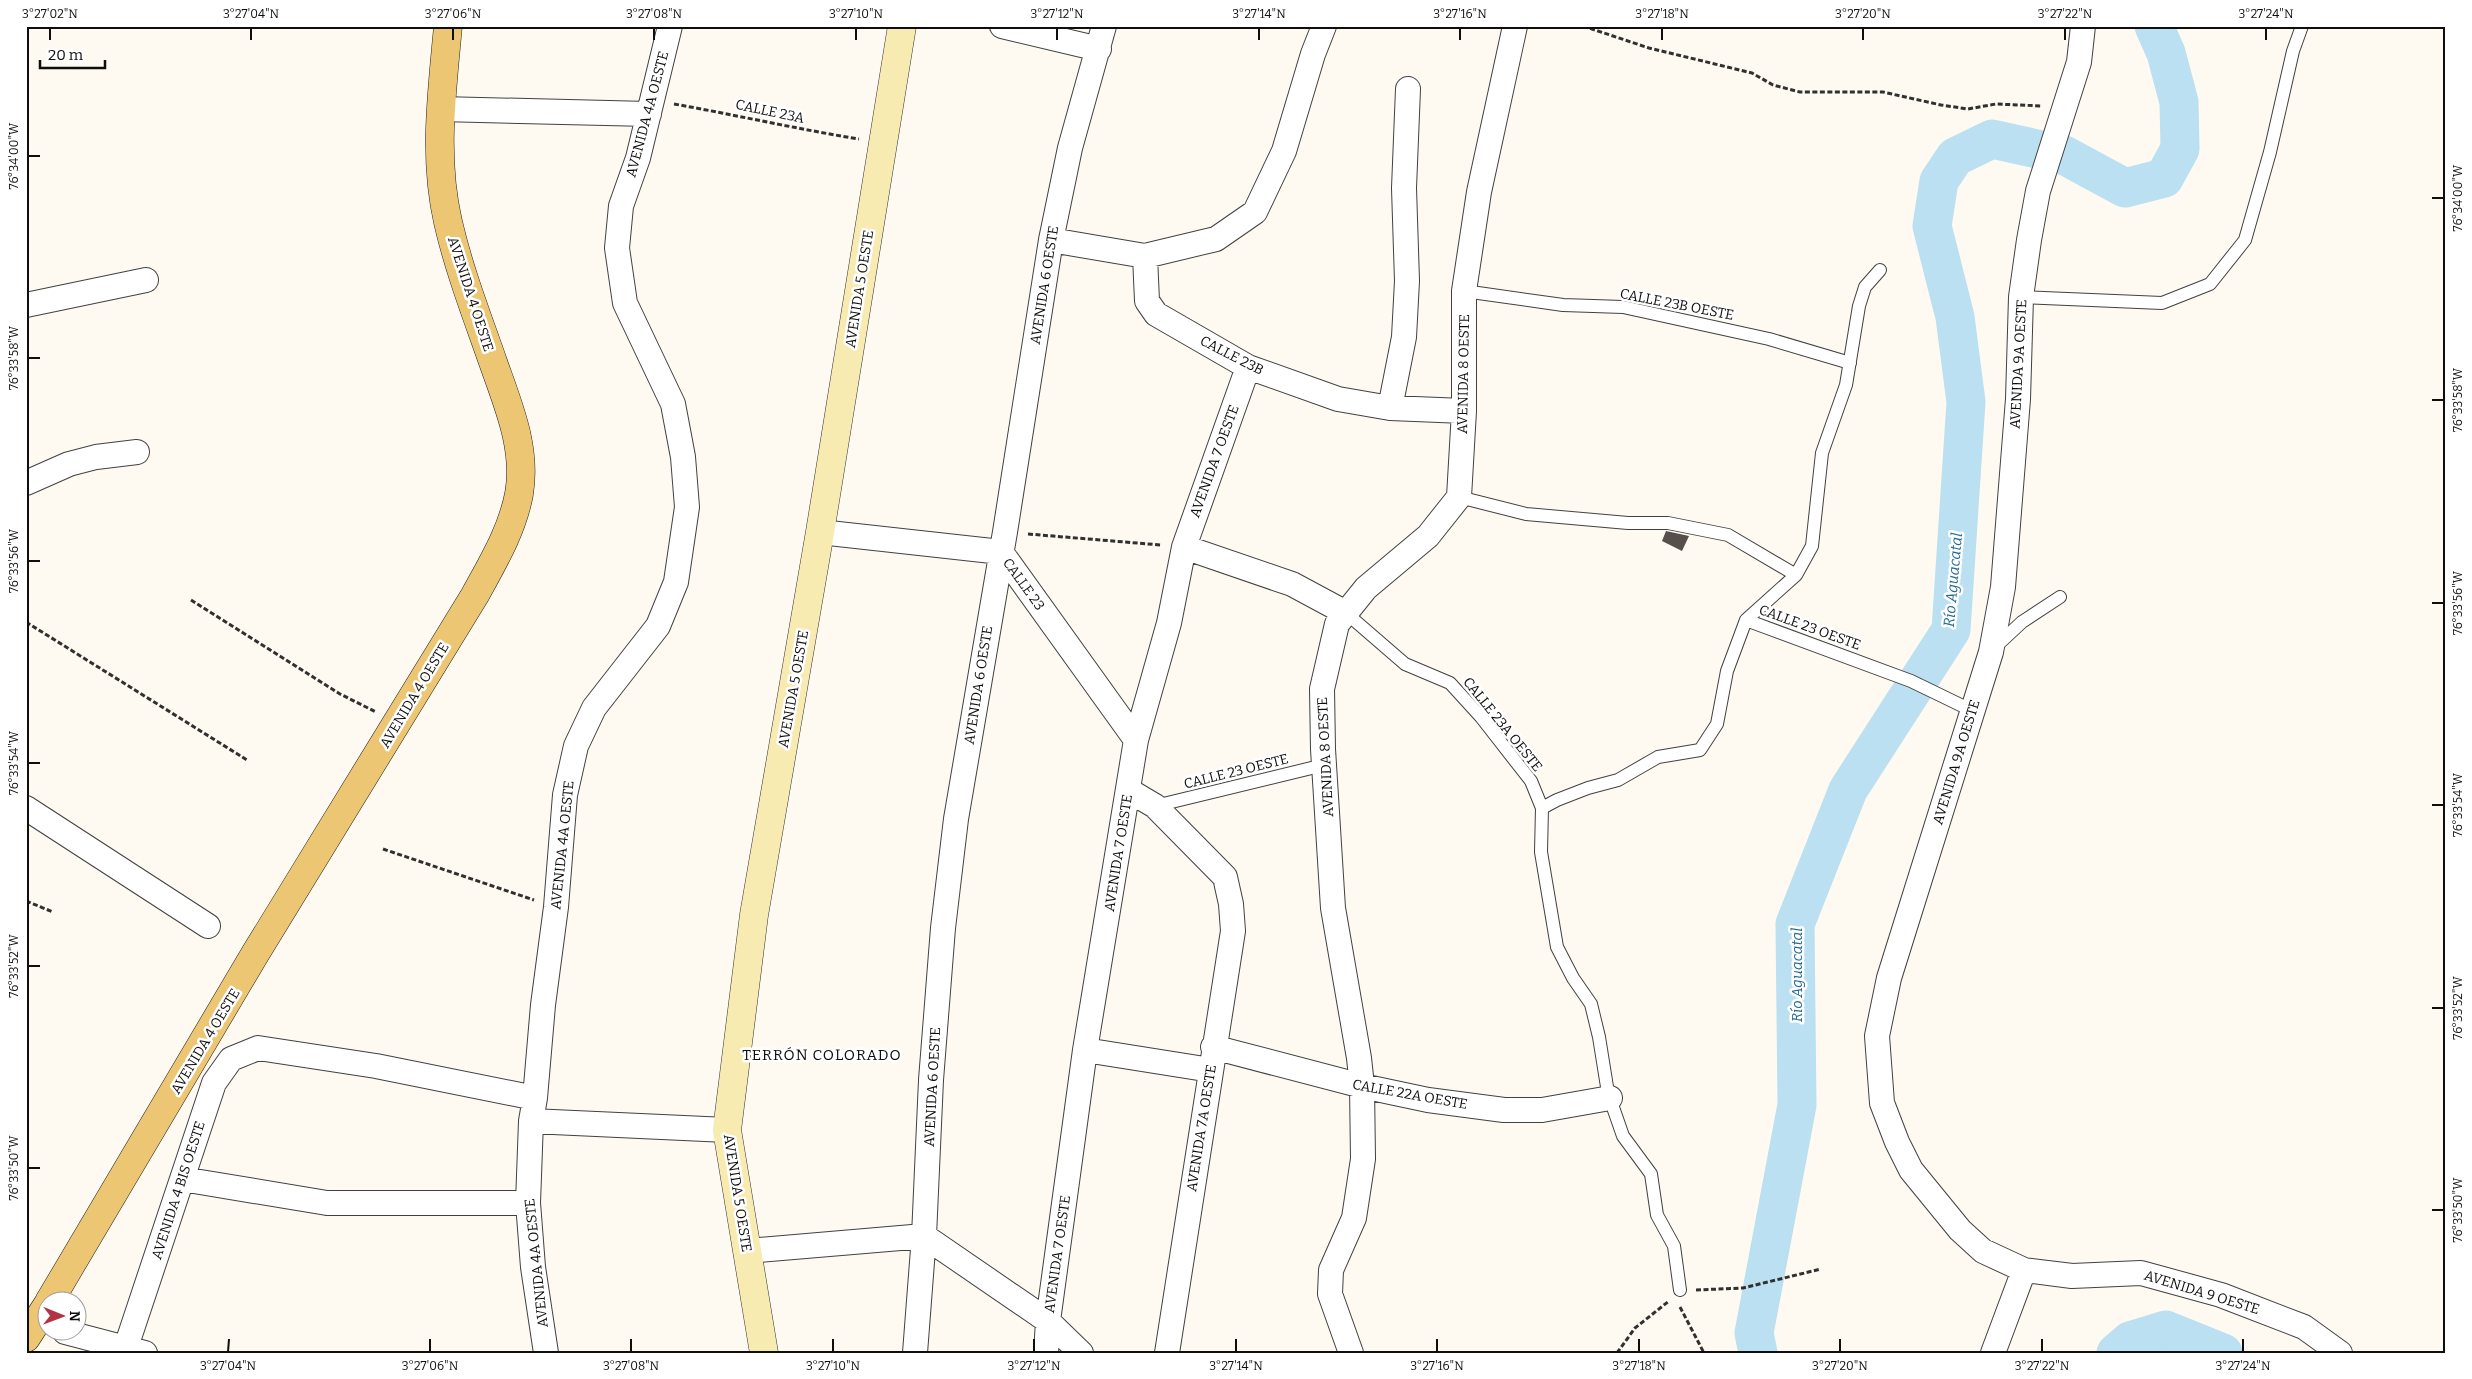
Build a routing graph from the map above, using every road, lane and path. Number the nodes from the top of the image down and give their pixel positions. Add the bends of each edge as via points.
1 (448, 26) edge
2 (670, 26) edge
3 (902, 26) edge
4 (1002, 26) edge
5 (1324, 26) edge
6 (1515, 26) edge
7 (1583, 26) edge
8 (2083, 26) edge
9 (2302, 26) edge
10 (1102, 37) edge
11 (1408, 89) dead end
12 (651, 107) junction
13 (2065, 107) junction
14 (440, 109) junction
15 (882, 143) junction
16 (1051, 240) junction
17 (1145, 256) junction
18 (1880, 270) dead end
19 (146, 280) dead end
20 (1464, 291) junction
21 (2021, 297) junction
22 (26, 305) edge
23 (1850, 363) junction
24 (1248, 367) junction
25 (1390, 408) junction
26 (1464, 411) junction
27 (137, 452) dead end
28 (26, 483) edge
29 (1459, 496) junction
30 (820, 532) junction
31 (1003, 542) junction
32 (1184, 547) junction
33 (1796, 575) junction
34 (2060, 597) dead end
35 (191, 600) dead end
36 (1346, 613) junction
37 (1746, 620) junction
38 (26, 622) edge
39 (1991, 652) junction
40 (1968, 709) junction
41 (398, 722) junction
42 (1136, 740) junction
43 (247, 760) dead end
44 (1324, 765) junction
45 (1128, 790) junction
46 (1155, 806) junction
47 (26, 808) edge
48 (1542, 808) junction
49 (383, 849) dead end
50 (26, 902) edge
51 (556, 907) junction
52 (53, 912) dead end
53 (208, 926) dead end
54 (1085, 1050) junction
55 (1212, 1059) junction
56 (1362, 1086) junction
57 (1610, 1098) junction
58 (533, 1110) junction
59 (727, 1130) junction
60 (182, 1179) junction
61 (528, 1203) junction
62 (924, 1236) junction
63 (747, 1251) junction
64 (1821, 1269) dead end
65 (2024, 1270) junction
66 (57, 1292) edge
67 (1677, 1294) junction
68 (1048, 1321) junction
69 (88, 1338) edge
70 (131, 1351) edge
71 (546, 1353) edge
72 (764, 1353) edge
73 (915, 1353) edge
74 (1046, 1353) edge
75 (1081, 1353) edge
76 (1167, 1353) edge
77 (1351, 1353) edge
78 (1617, 1353) edge
79 (1704, 1353) edge
80 (1993, 1353) edge
81 (2340, 1353) edge

1 - 14 main road, AVENIDA 4 OESTE
2 - 12 street, AVENIDA 4A OESTE
3 - 15 street, AVENIDA 5 OESTE
4 - 10 street
5 - 17 street via 1284,151 1255,212 1216,239
6 - 20 street, AVENIDA 8 OESTE via 1479,192
7 - 13 path via 1649,48 1752,73 1773,85 1800,92 1883,92 1968,109 1996,104
8 - 13 street via 2079,62
9 - 21 lane via 2245,240 2210,284 2162,303
10 - 16 street, AVENIDA 6 OESTE via 1070,148
11 - 25 street via 1404,337
12 - 14 street
12 - 15 path, CALLE 23A via 737,115 774,125
12 - 51 street, AVENIDA 4A OESTE via 621,206 617,248 625,303 674,404 687,508 676,582 658,626 594,708 576,746 566,795
13 - 21 street, AVENIDA 9A OESTE via 2038,191
14 - 41 main road, AVENIDA 4 OESTE via 441,172 448,221 516,428 521,478 504,542
15 - 30 street, AVENIDA 5 OESTE
16 - 17 street
16 - 31 street, AVENIDA 6 OESTE
17 - 24 street, CALLE 23B via 1147,301 1156,314
18 - 23 lane via 1865,287
19 - 22 street
20 - 23 lane, CALLE 23B OESTE via 1563,305 1623,307 1770,339
20 - 26 street, AVENIDA 8 OESTE
21 - 39 street, AVENIDA 9A OESTE via 2018,400 2004,586
23 - 33 lane via 1846,385 1822,453 1812,546
24 - 25 street, CALLE 23B via 1338,399
24 - 32 street, AVENIDA 7 OESTE
25 - 26 street, CALLE 23B
26 - 29 street, AVENIDA 8 OESTE
27 - 28 street via 69,464
29 - 33 lane via 1526,514 1628,523 1668,523 1728,535
29 - 36 street, AVENIDA 8 OESTE via 1428,536 1366,588
30 - 31 street, CALLE 23
30 - 59 street, AVENIDA 5 OESTE via 754,915
31 - 32 path
31 - 42 street, CALLE 23
31 - 62 street, AVENIDA 6 OESTE via 956,819 943,928 931,1080
32 - 36 street via 1292,584
32 - 42 street, AVENIDA 7 OESTE via 1169,623
33 - 37 lane, CALLE 23 OESTE
34 - 39 lane via 2022,622
35 - 41 path via 340,694
36 - 44 street, AVENIDA 8 OESTE via 1337,624 1322,690
36 - 48 lane, CALLE 23A OESTE via 1405,664 1450,683 1482,717 1531,781
37 - 40 lane, CALLE 23 OESTE via 1911,681
37 - 48 lane via 1727,671 1718,724 1700,750 1658,757 1618,780 1588,788
38 - 43 path
39 - 40 street, AVENIDA 9A OESTE
40 - 65 street, AVENIDA 9A OESTE via 1889,978 1877,1036 1882,1103 1896,1142 1911,1170 1960,1230 1983,1251
41 - 66 main road, AVENIDA 4 OESTE via 256,954
42 - 45 street, AVENIDA 7 OESTE
44 - 46 lane, CALLE 23 OESTE
44 - 56 street, AVENIDA 8 OESTE via 1333,908
45 - 46 street, AVENIDA 7A OESTE
45 - 54 street, AVENIDA 7 OESTE
46 - 55 street, AVENIDA 7A OESTE via 1225,877 1233,931
47 - 53 street
48 - 57 lane via 1542,852 1557,947 1591,1004
49 - 51 path
50 - 52 path
51 - 58 street, AVENIDA 4A OESTE
54 - 55 street, CALLE 22A OESTE
54 - 68 street, AVENIDA 7 OESTE
55 - 56 street, CALLE 22A OESTE
55 - 76 street, AVENIDA 7A OESTE
56 - 57 street, CALLE 22A OESTE via 1428,1100 1504,1110 1542,1110
56 - 77 street, AVENIDA 8 OESTE via 1363,1159 1354,1218 1331,1270 1330,1294
57 - 67 lane via 1623,1136 1651,1174 1657,1215 1674,1246
58 - 59 street
58 - 60 street, AVENIDA 4 BIS OESTE via 376,1066 258,1048 231,1059 214,1083
58 - 61 street, AVENIDA 4A OESTE
59 - 63 street, AVENIDA 5 OESTE
60 - 61 street via 327,1204
60 - 70 street, AVENIDA 4 BIS OESTE
61 - 71 street, AVENIDA 4A OESTE via 533,1267
62 - 63 street
62 - 68 street
62 - 73 street, AVENIDA 6 OESTE
63 - 72 street, AVENIDA 5 OESTE
64 - 67 path via 1744,1288
65 - 80 street
65 - 81 street, AVENIDA 9 OESTE via 2072,1276 2141,1273 2221,1295 2304,1326
67 - 78 path via 1636,1328
67 - 79 path
68 - 74 street, AVENIDA 7 OESTE
68 - 75 street
69 - 70 street

